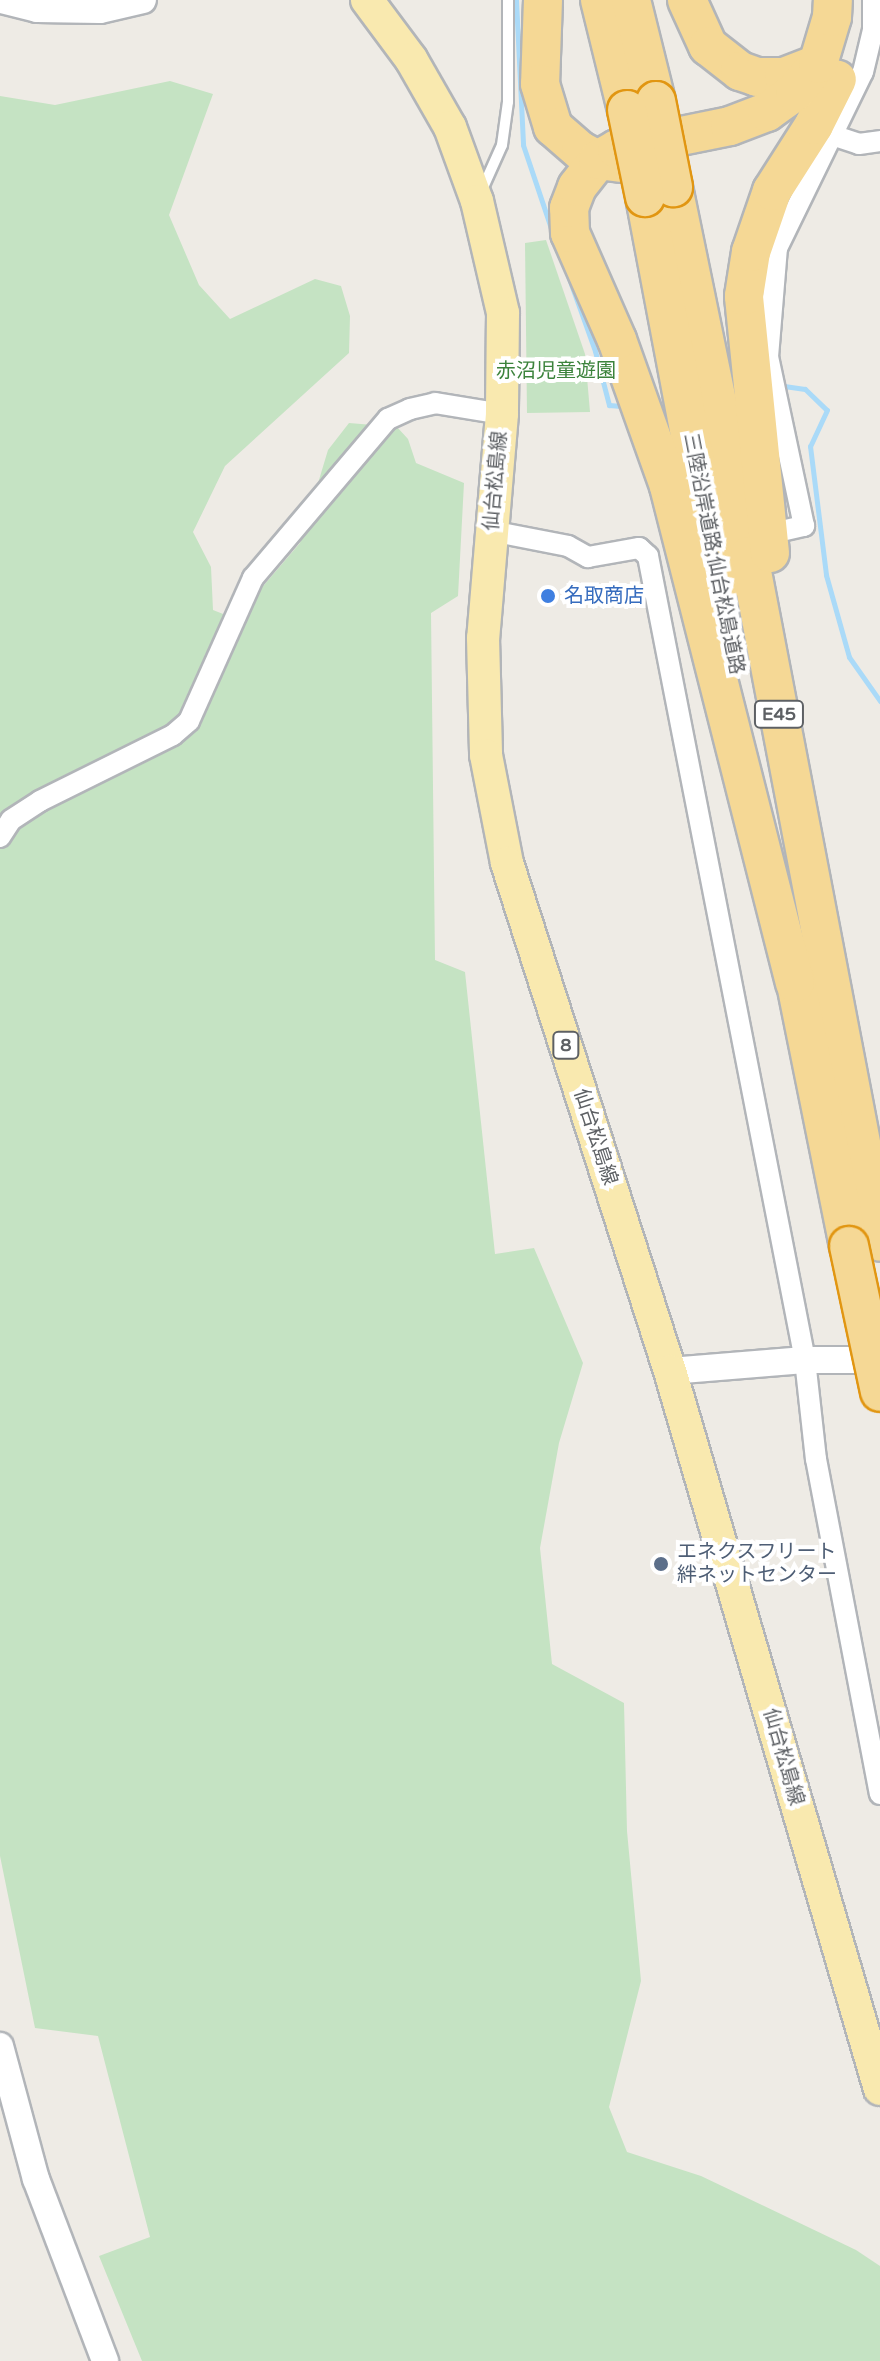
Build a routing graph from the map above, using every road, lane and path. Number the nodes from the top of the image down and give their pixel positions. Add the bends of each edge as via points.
1 (1, 0) edge
2 (143, 0) edge
3 (367, 0) edge
4 (508, 0) edge
5 (543, 0) edge
6 (600, 0) edge
7 (631, 0) edge
8 (687, 0) edge
9 (833, 0) edge
10 (852, 0) edge
11 (873, 0) edge
12 (828, 71) junction
13 (641, 105) junction
14 (832, 135) junction
15 (880, 141) edge
16 (598, 160) junction
17 (659, 192) junction
18 (477, 201) junction
19 (502, 414) junction
20 (491, 531) junction
21 (777, 532) dead end
22 (672, 557) dead end
23 (649, 561) junction
24 (789, 767) junction
25 (0, 837) edge
26 (795, 983) junction
27 (864, 1244) edge
28 (805, 1360) junction
29 (880, 1360) edge
30 (670, 1371) junction
31 (880, 1392) edge
32 (880, 1794) edge
33 (0, 2046) edge
34 (880, 2089) edge
35 (105, 2361) edge

1 - 2 street via 37,9 100,10
3 - 18 main road, 仙台松島線 / 8 via 433,95
4 - 18 lane via 508,102 502,145
5 - 16 highway via 540,84 545,110 564,140
6 - 13 highway, 三陸沿岸道路;仙台松島道路 / E45
7 - 13 highway, 三陸沿岸道路;仙台松島道路 / E45
8 - 12 highway via 708,46 740,71 757,77
9 - 12 highway
10 - 12 highway via 851,31
11 - 14 street via 873,30 863,72
12 - 16 highway via 800,114 738,142 621,164
12 - 24 highway via 821,114 772,191 751,252 744,296
13 - 17 highway, 三陸沿岸道路;仙台松島道路 / E45, bridge
14 - 15 street via 859,144
14 - 21 street via 777,248 768,357 804,526
16 - 26 highway via 577,187 569,208 570,233 622,353 669,486
17 - 24 highway, 三陸沿岸道路;仙台松島道路 / E45
17 - 26 highway, 三陸沿岸道路;仙台松島道路 / E45
18 - 19 main road, 仙台松島線 / 8 via 503,313
19 - 20 main road, 仙台松島線 / 8
19 - 25 street via 435,403 388,419 253,578 189,721 173,735 40,801 11,820
20 - 23 street via 568,546 588,557 639,548
20 - 30 main road, 仙台松島線 / 8 via 483,638 486,755 507,863
22 - 23 street
23 - 28 street
24 - 27 highway, 三陸沿岸道路;仙台松島道路 / E45
26 - 27 highway, 三陸沿岸道路;仙台松島道路 / E45
27 - 31 highway, 三陸沿岸道路;仙台松島道路 / E45, bridge
28 - 29 street
28 - 30 street
28 - 32 street via 816,1459
30 - 34 main road, 仙台松島線 / 8
33 - 35 street via 36,2179

